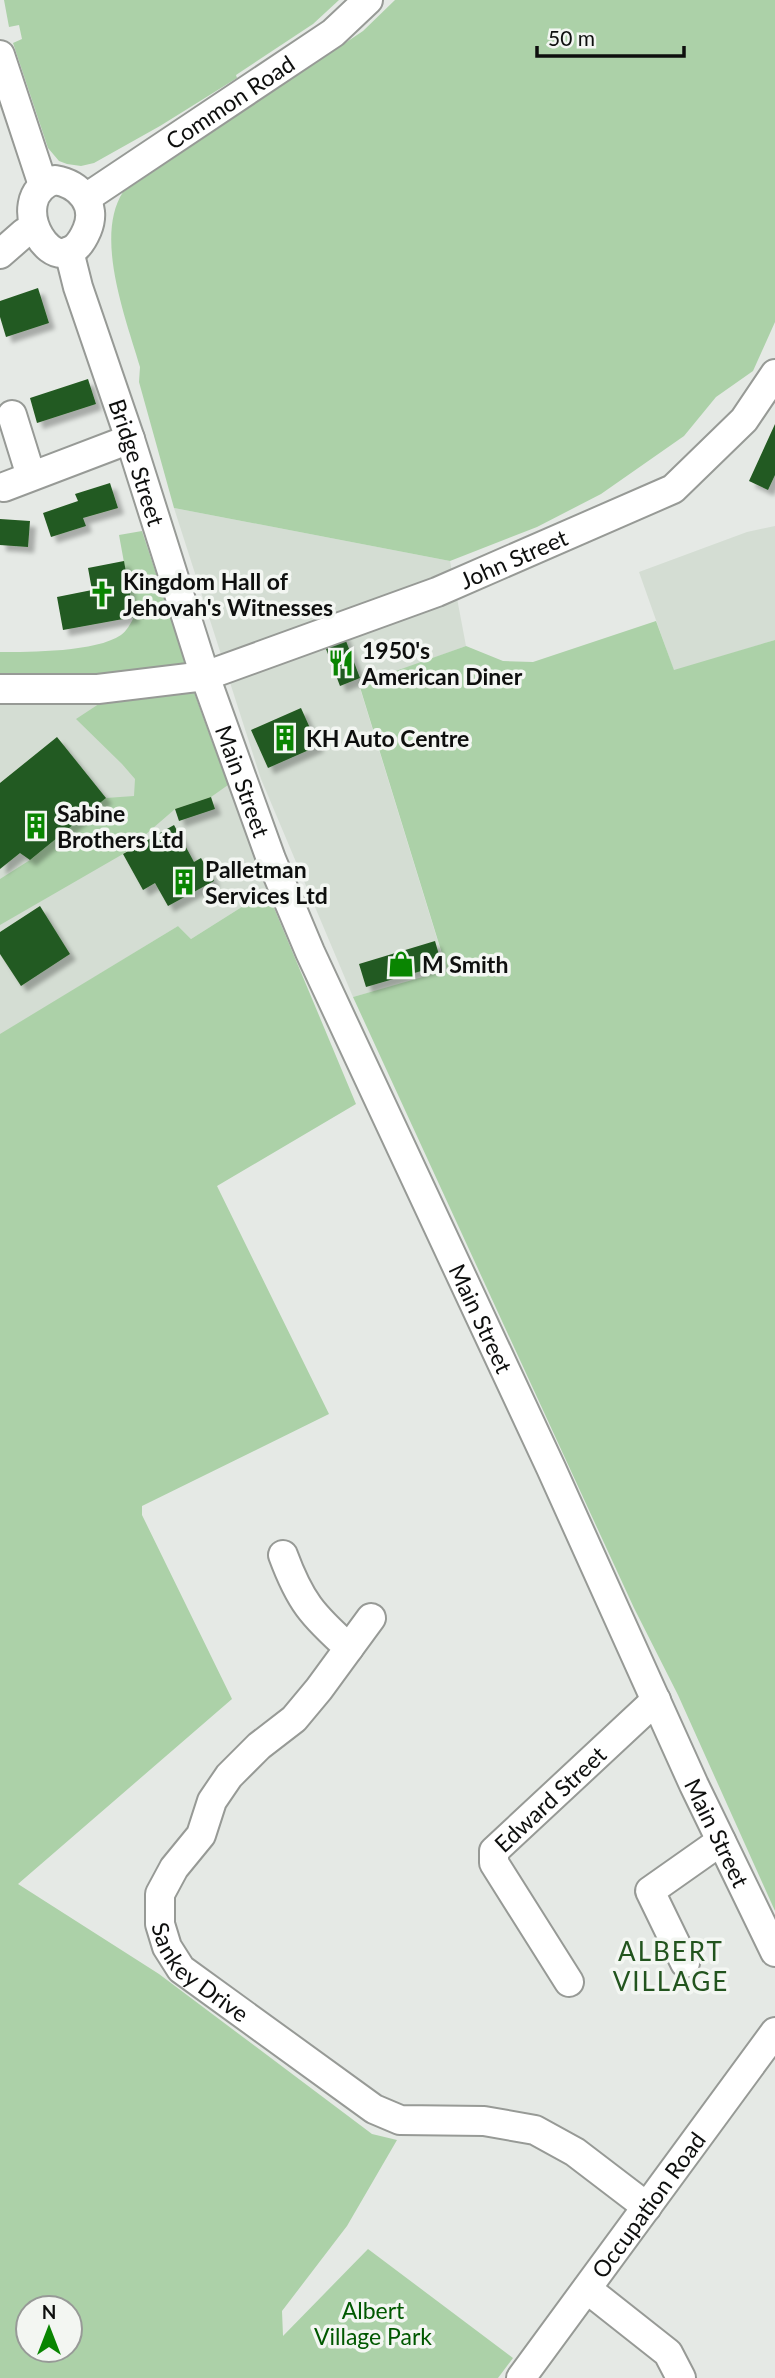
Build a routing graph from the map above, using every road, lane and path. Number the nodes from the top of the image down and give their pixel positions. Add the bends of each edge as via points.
1 (368, 0) edge
2 (0, 55) edge
3 (42, 182) junction
4 (86, 198) junction
5 (24, 233) junction
6 (69, 251) junction
7 (0, 254) edge
8 (775, 374) edge
9 (12, 415) dead end
10 (130, 439) junction
11 (31, 476) junction
12 (4, 487) dead end
13 (205, 676) junction
14 (0, 689) edge
15 (283, 1555) dead end
16 (371, 1618) dead end
17 (349, 1648) junction
18 (656, 1700) junction
19 (721, 1841) junction
20 (775, 1952) edge
21 (685, 1963) dead end
22 (569, 1982) dead end
23 (775, 2032) edge
24 (647, 2207) junction
25 (587, 2289) junction
26 (521, 2378) edge
27 (681, 2378) edge

1 - 4 street, Common Road via 333,33
2 - 3 street
3 - 4 street via 68,182
3 - 5 street via 22,201
4 - 6 street via 90,223
5 - 6 street via 47,250
5 - 7 street
6 - 10 street, Bridge Street
8 - 13 street, John Street via 744,419 673,489 437,592
9 - 11 street
10 - 11 street
10 - 13 street, Bridge Street
11 - 12 street
13 - 14 street, John Street via 98,689
13 - 18 street, Main Street via 310,952
15 - 17 street via 306,1607
16 - 17 street, Sankey Drive
17 - 24 street, Sankey Drive via 294,1719 259,1746 212,1801 201,1835 173,1868 160,1894 160,1924 167,1947 181,1969 374,2109 400,2120 484,2121 535,2130 575,2152
18 - 19 street, Main Street
18 - 22 street, Edward Street via 494,1851 494,1863
19 - 20 street, Main Street
19 - 21 street via 650,1891
23 - 24 street, Occupation Road
24 - 25 street, Occupation Road
25 - 26 street, Occupation Road
25 - 27 street via 668,2353

